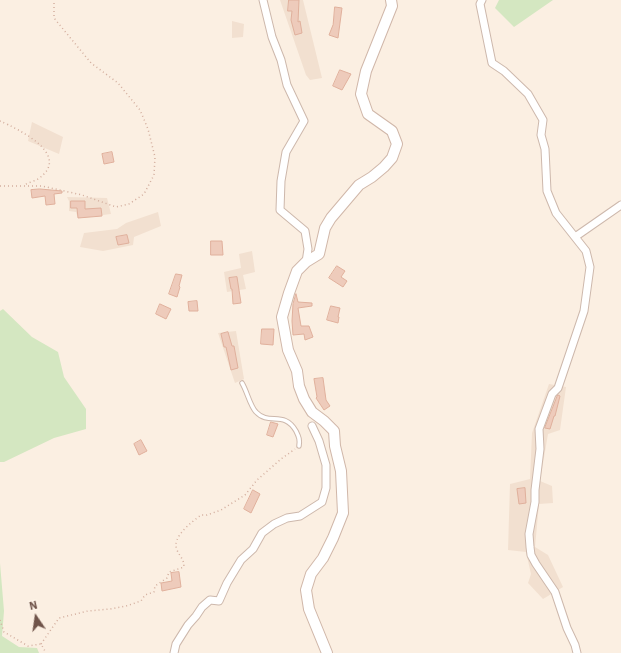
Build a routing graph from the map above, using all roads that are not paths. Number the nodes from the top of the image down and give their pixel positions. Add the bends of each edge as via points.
1 (263, 0) edge
2 (391, 0) edge
3 (482, 0) edge
4 (621, 205) edge
5 (576, 237) junction
6 (306, 262) junction
7 (242, 383) dead end
8 (312, 426) dead end
9 (299, 446) road end
10 (174, 653) edge
11 (327, 653) edge
12 (577, 653) edge

1 - 6 street via 287,85 304,121 286,152 280,210 305,231 308,249
2 - 6 street via 392,6 366,71 361,94 368,114 392,131 397,144 392,158 384,167 359,185 331,218 325,228 319,254
3 - 5 street via 480,4 492,62 528,94 543,120 541,135 545,149 547,191 556,213
4 - 5 street
5 - 12 street via 586,251 590,267 584,311 558,388 552,394 539,429 539,463 529,534 531,555 554,592
6 - 11 street via 297,271 282,317 288,350 297,371 299,386 312,412 334,431 341,471 343,513 323,558 311,574 306,590 309,609
7 - 9 lane via 256,413 283,419 292,424 300,439
8 - 10 street via 326,465 326,488 322,502 300,516 274,524 262,533 241,560 219,601 210,600 202,607 176,644

